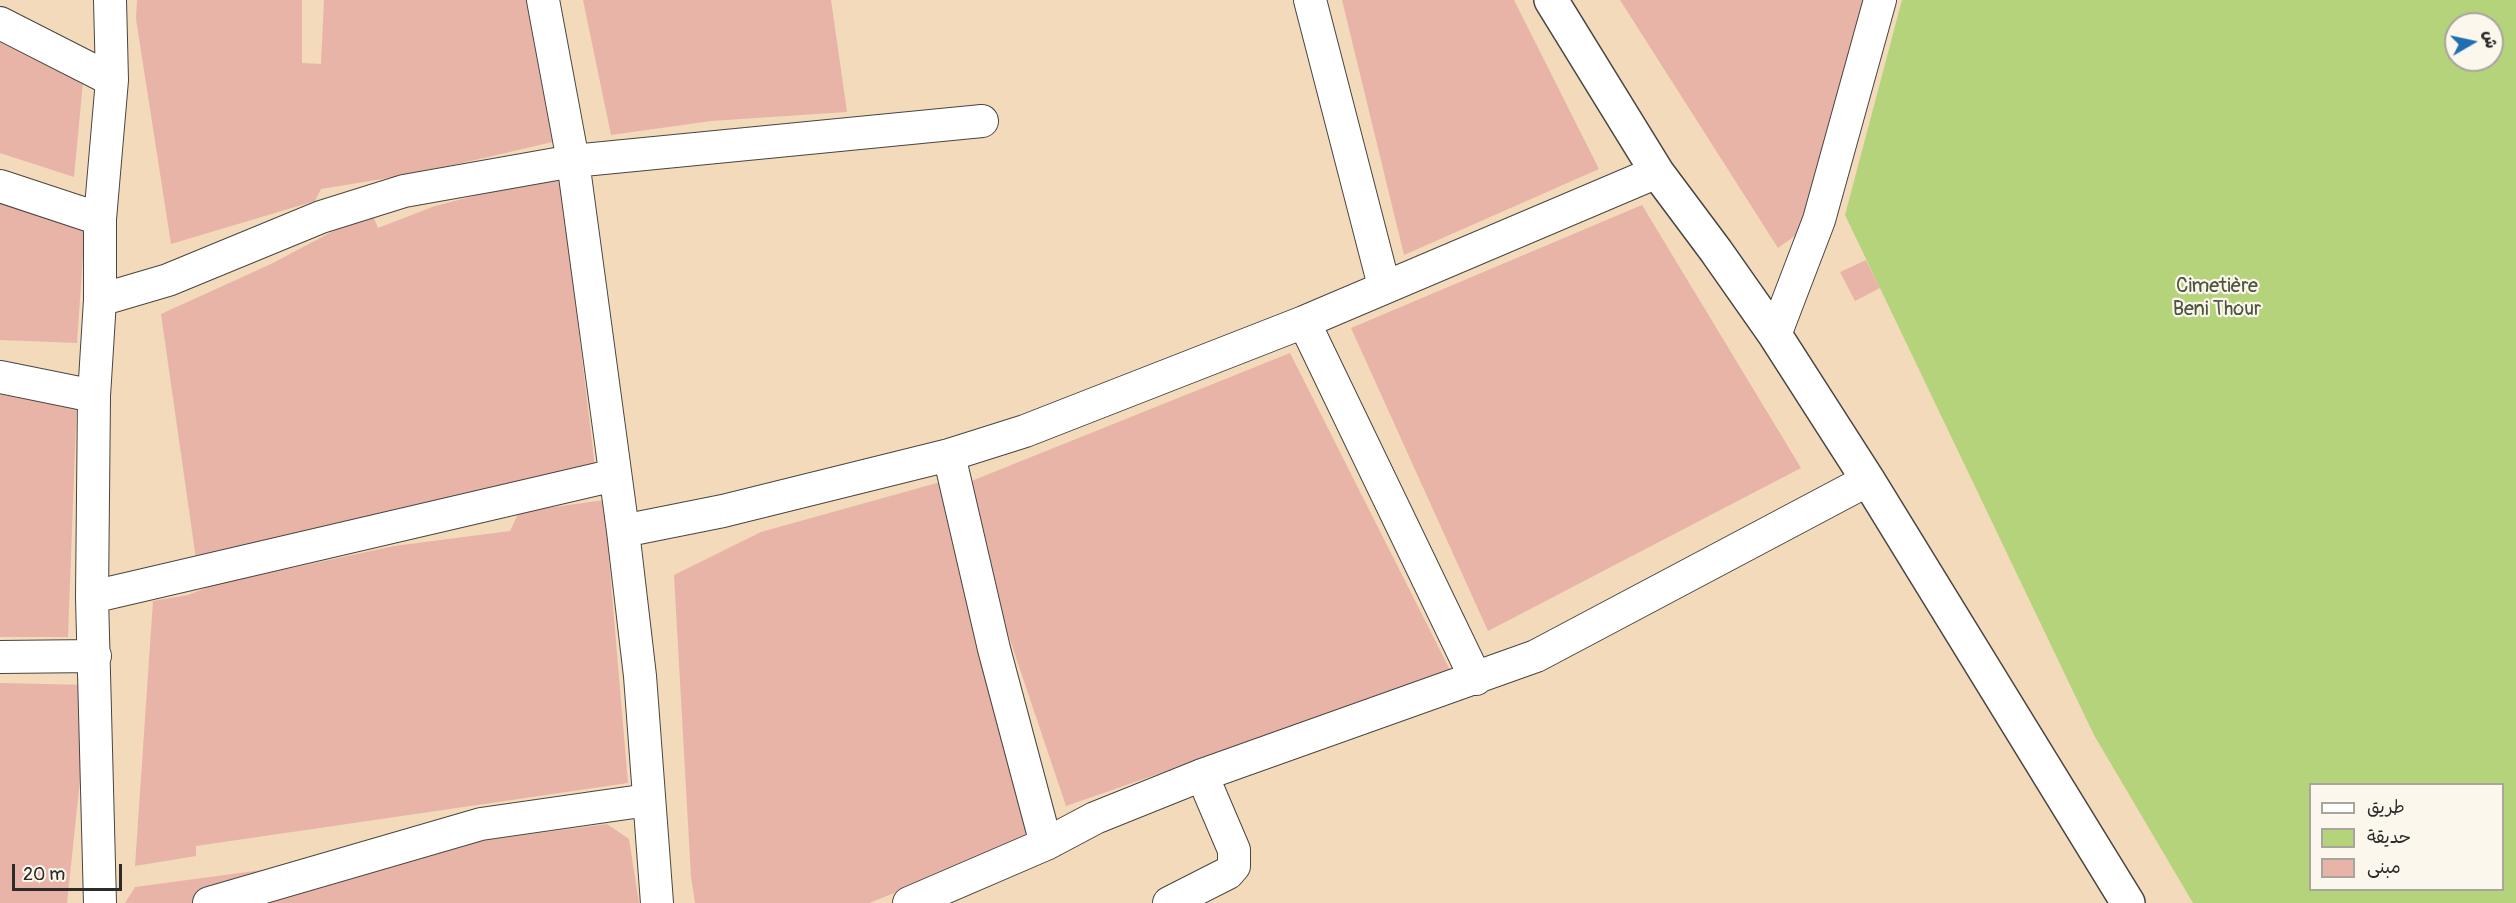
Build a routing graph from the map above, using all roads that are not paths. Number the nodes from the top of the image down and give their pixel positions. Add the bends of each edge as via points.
1 (110, 0) edge
2 (543, 0) edge
3 (1310, 0) edge
4 (1551, 0) edge
5 (1880, 0) edge
6 (0, 23) edge
7 (112, 80) junction
8 (982, 121) dead end
9 (573, 161) junction
10 (1657, 172) junction
11 (0, 186) edge
12 (100, 219) junction
13 (1384, 286) junction
14 (100, 300) junction
15 (1304, 322) junction
16 (1775, 335) junction
17 (0, 377) edge
18 (94, 396) junction
19 (949, 455) junction
20 (615, 475) junction
21 (1868, 480) junction
22 (623, 531) junction
23 (92, 597) junction
24 (95, 656) junction
25 (0, 657) edge
26 (1476, 679) junction
27 (1202, 775) junction
28 (648, 800) junction
29 (1046, 844) junction
30 (100, 903) edge
31 (209, 903) edge
32 (657, 903) edge
33 (909, 903) edge
34 (1169, 903) edge
35 (2128, 903) edge

1 - 7 street
2 - 9 street
3 - 13 street
4 - 10 street
5 - 16 street via 1819,220
6 - 7 street
7 - 12 street
8 - 9 street
9 - 14 street via 404,190 352,206 168,280
9 - 20 street
10 - 13 street
10 - 16 street
11 - 12 street
12 - 14 street
13 - 15 street
14 - 18 street
15 - 19 street via 1025,431
15 - 26 street
16 - 21 street
17 - 18 street
18 - 23 street
19 - 22 street via 723,511
19 - 29 street via 994,649
20 - 22 street
20 - 23 street
21 - 26 street via 1536,656
21 - 35 street
22 - 28 street via 640,676
23 - 24 street
24 - 25 street
24 - 30 street
26 - 27 street
27 - 29 street via 1095,818
27 - 34 street via 1234,850 1234,866 1228,873
28 - 31 street via 481,824
28 - 32 street
29 - 33 street

